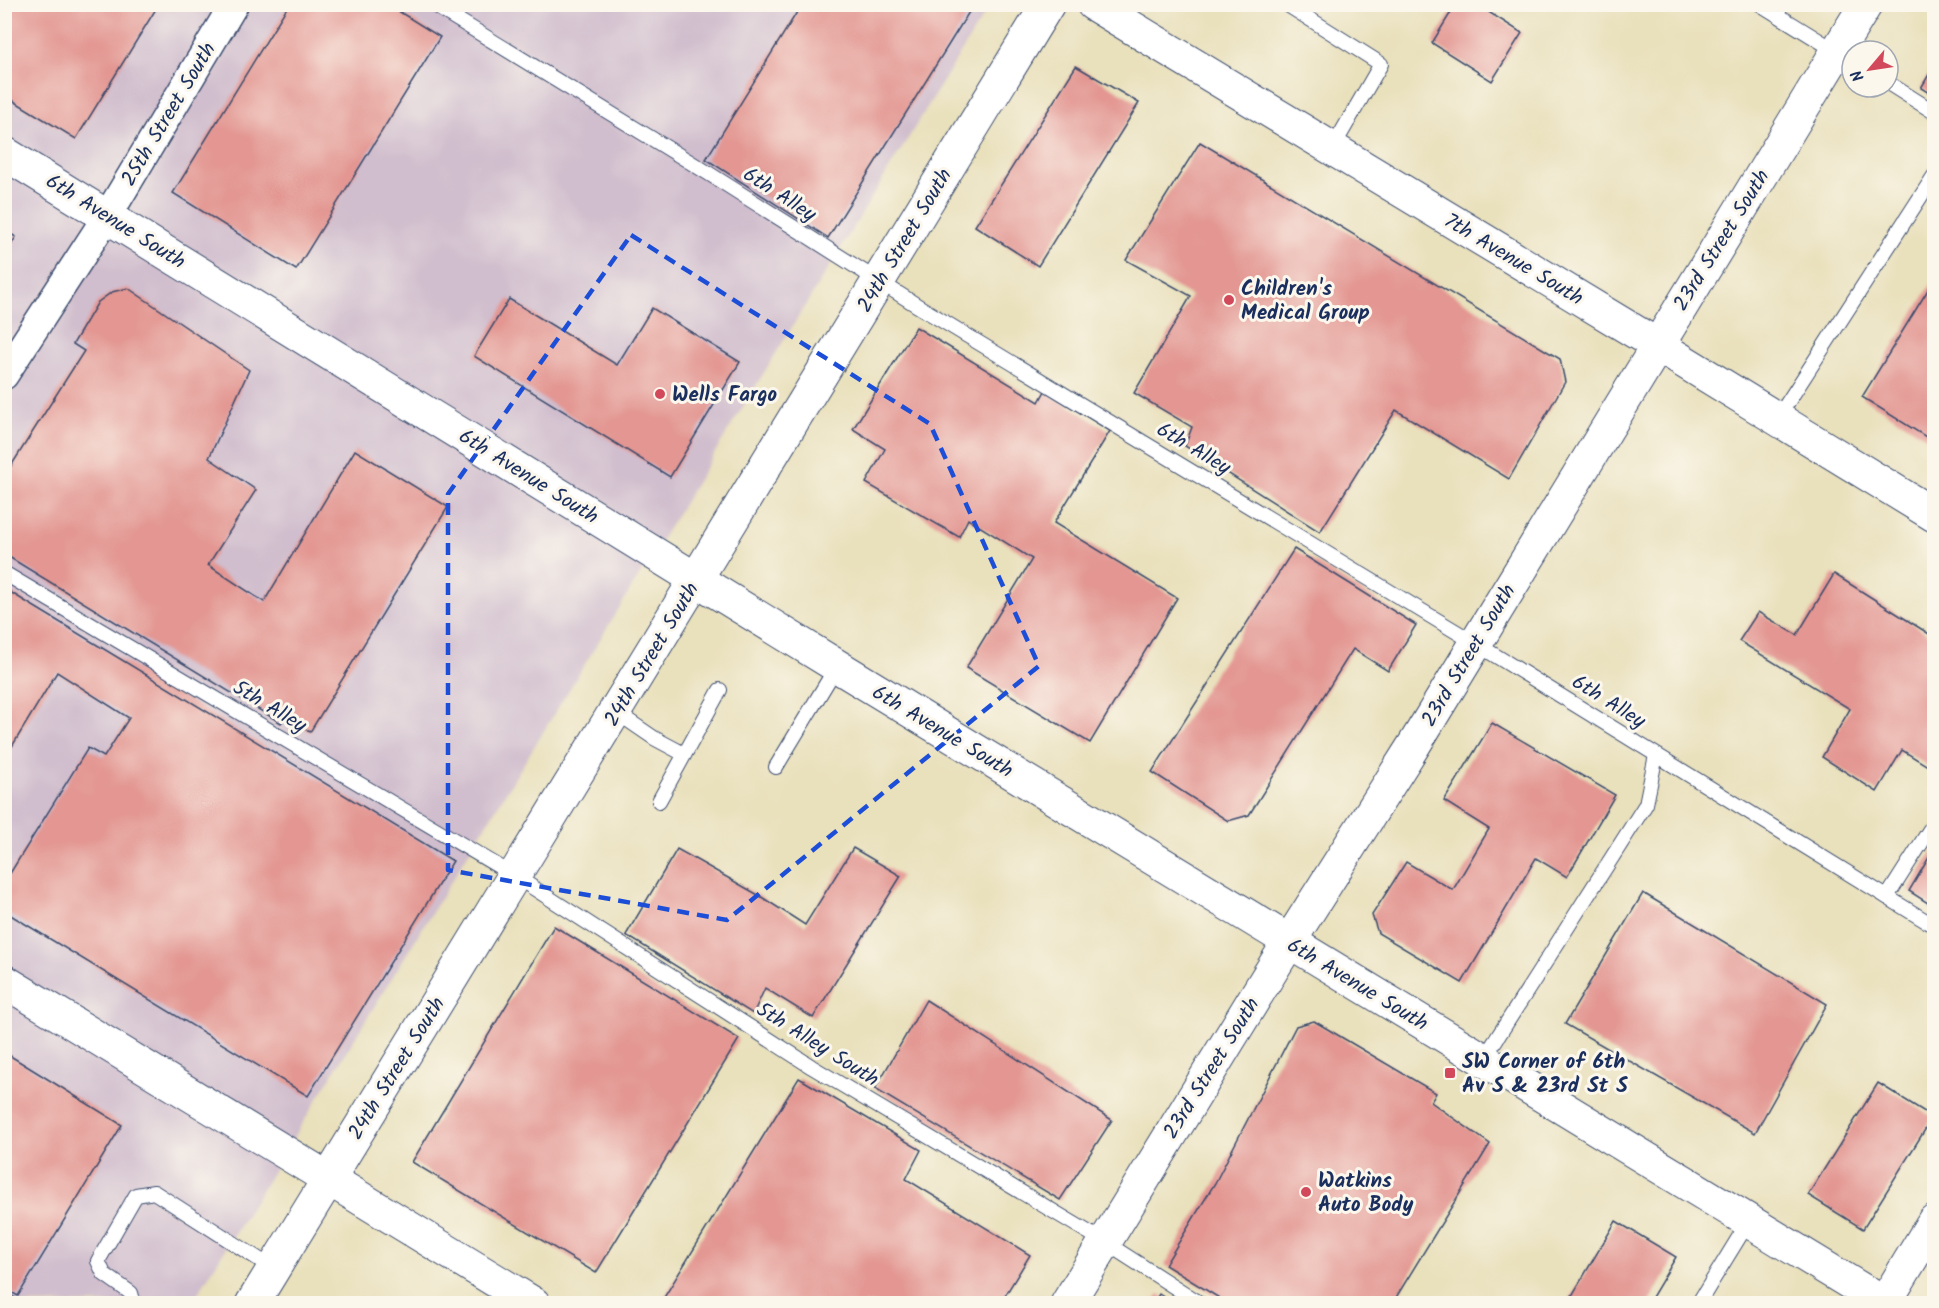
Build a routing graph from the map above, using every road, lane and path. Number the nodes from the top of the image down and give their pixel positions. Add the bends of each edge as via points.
1 (234, 4) edge
2 (432, 4) edge
3 (1048, 4) edge
4 (1093, 4) edge
5 (1286, 4) edge
6 (1760, 4) edge
7 (1861, 6) edge
8 (1851, 39) edge
9 (1840, 54) edge
10 (1840, 65) edge
11 (1900, 90) edge
12 (1935, 112) edge
13 (1332, 149) junction
14 (4, 153) edge
15 (1935, 176) edge
16 (108, 215) junction
17 (879, 282) junction
18 (1657, 345) junction
19 (4, 375) edge
20 (1777, 419) junction
21 (1935, 515) edge
22 (4, 573) edge
23 (696, 580) junction
24 (1475, 643) junction
25 (837, 666) junction
26 (720, 690) dead end
27 (616, 711) junction
28 (684, 754) junction
29 (1656, 754) junction
30 (776, 767) dead end
31 (659, 801) dead end
32 (1935, 823) edge
33 (515, 876) junction
34 (1887, 897) junction
35 (1935, 926) edge
36 (1289, 942) junction
37 (4, 981) edge
38 (1483, 1060) junction
39 (329, 1179) junction
40 (1749, 1221) junction
41 (1935, 1221) edge
42 (1104, 1241) junction
43 (274, 1269) junction
44 (4, 1300) edge
45 (526, 1302) edge
46 (1884, 1303) edge
47 (11, 1304) edge
48 (134, 1304) edge
49 (252, 1304) edge
50 (1067, 1304) edge
51 (1201, 1304) edge
52 (1698, 1304) edge

1 - 16 street, 25th Street South
2 - 17 lane, 6th Alley
3 - 17 street, 24th Street South
4 - 13 street, 7th Avenue South
5 - 13 lane via 1382,64
6 - 9 lane
7 - 8 street, 23rd Street South
10 - 18 street, 23rd Street South
11 - 12 lane
13 - 18 street, 7th Avenue South
14 - 16 street, 6th Avenue South
15 - 20 lane
16 - 19 street, 25th Street South
16 - 23 street, 6th Avenue South
17 - 23 street, 24th Street South
17 - 24 lane, 6th Alley
18 - 20 street, 7th Avenue South
18 - 24 street, 23rd Street South
20 - 21 street, 7th Avenue South
22 - 33 lane, 5th Alley
23 - 25 street, 6th Avenue South
23 - 27 street, 24th Street South
24 - 29 lane, 6th Alley
24 - 36 street, 23rd Street South
25 - 30 lane
25 - 36 street, 6th Avenue South
26 - 28 lane
27 - 28 lane
27 - 33 street, 24th Street South
28 - 31 lane
29 - 34 lane, 6th Alley
29 - 38 lane via 1646,804
32 - 34 lane
33 - 39 street, 24th Street South
33 - 42 lane, 5th Alley South via 813,1067
34 - 35 lane, 6th Alley
36 - 38 street, 6th Avenue South
36 - 42 street, 23rd Street South
37 - 39 street
38 - 40 street, 6th Avenue South
39 - 43 street, 24th Street South
39 - 45 street
40 - 46 street, 6th Avenue South
40 - 52 lane
41 - 46 street
42 - 50 street, 23rd Street South
42 - 51 lane, 5th Alley South
43 - 48 lane via 154,1192 136,1195 98,1261 104,1274 131,1293
43 - 49 street, 24th Street South
44 - 47 lane

